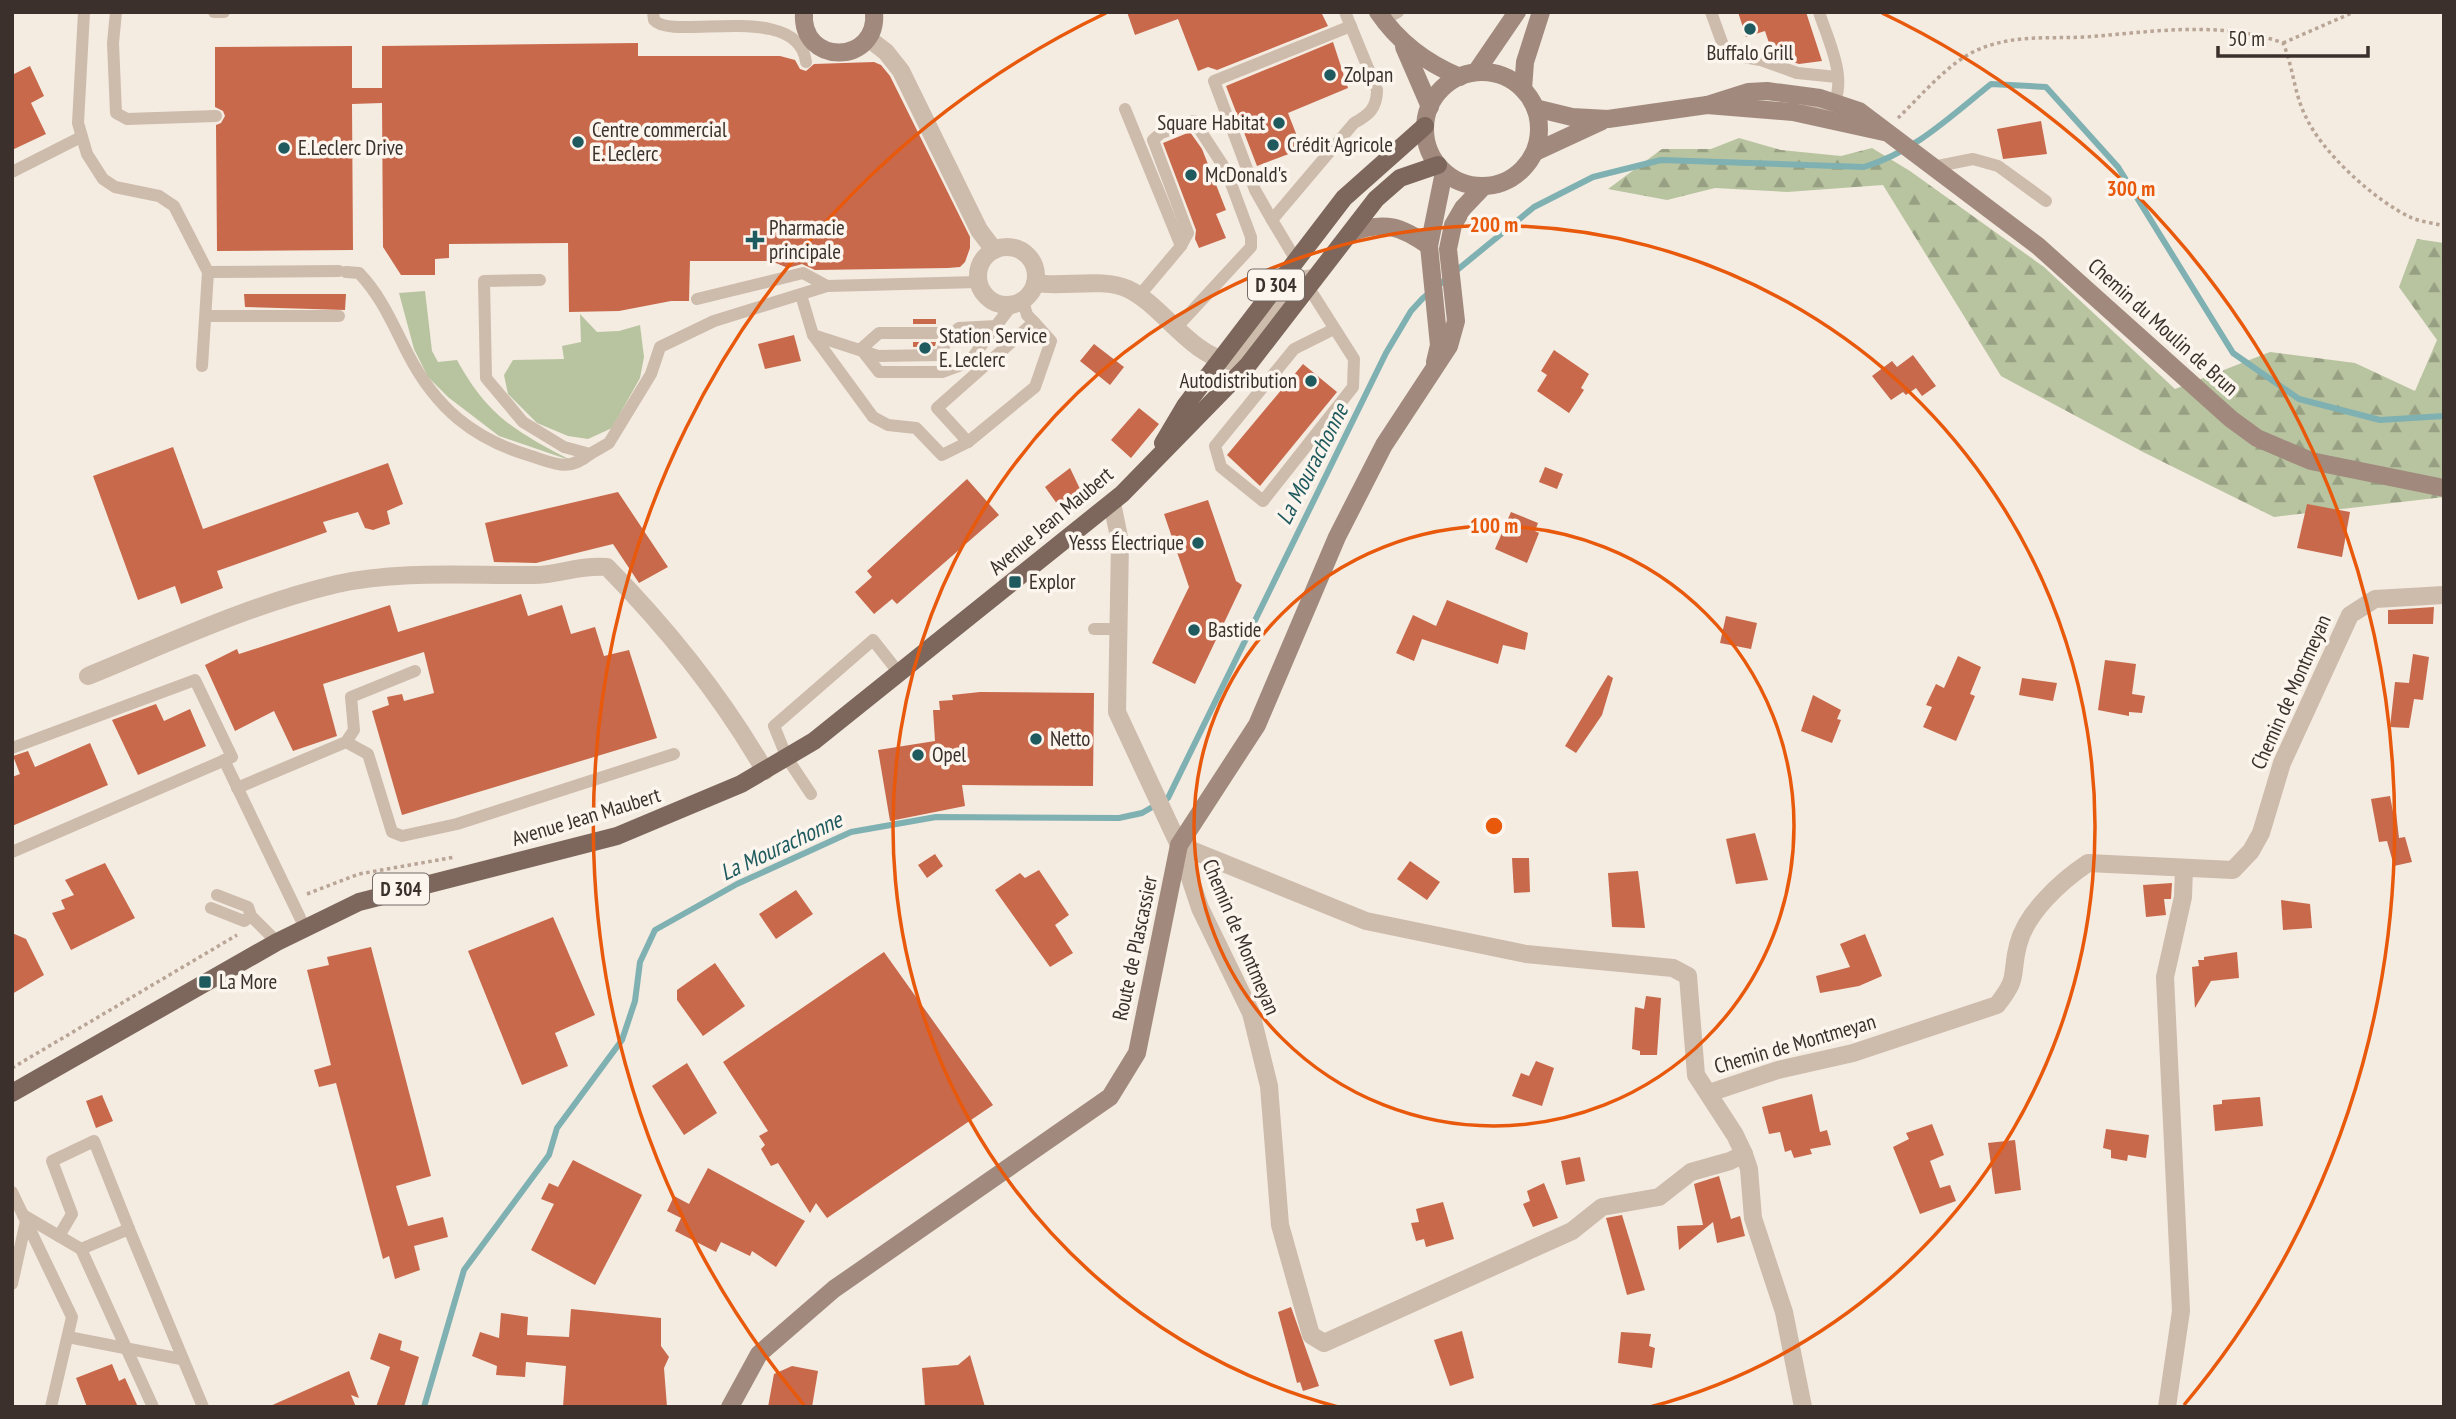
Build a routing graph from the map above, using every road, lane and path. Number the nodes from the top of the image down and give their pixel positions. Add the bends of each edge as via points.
1 (84, 12) edge
2 (116, 12) edge
3 (214, 12) edge
4 (224, 12) edge
5 (653, 12) edge
6 (874, 12) edge
7 (1345, 12) edge
8 (1517, 12) edge
9 (1541, 12) edge
10 (1711, 12) edge
11 (1819, 12) edge
12 (2354, 12) edge
13 (802, 13) edge
14 (1387, 15) edge
15 (1351, 26) junction
16 (868, 38) junction
17 (1401, 40) junction
18 (2283, 43) junction
19 (806, 62) dead end
20 (1468, 74) junction
21 (1837, 77) junction
22 (1522, 89) junction
23 (1835, 102) junction
24 (1707, 105) junction
25 (1430, 107) junction
26 (1125, 108) dead end
27 (1535, 108) junction
28 (1793, 112) junction
29 (216, 116) dead end
30 (1608, 119) junction
31 (1425, 127) junction
32 (1889, 135) junction
33 (81, 137) junction
34 (1535, 152) junction
35 (1926, 162) junction
36 (1441, 169) junction
37 (12, 172) edge
38 (1484, 187) junction
39 (2046, 201) dead end
40 (1272, 220) junction
41 (2444, 226) edge
42 (1352, 232) junction
43 (1181, 246) junction
44 (1429, 246) junction
45 (993, 250) junction
46 (1296, 260) junction
47 (823, 270) dead end
48 (208, 272) junction
49 (540, 280) dead end
50 (978, 282) junction
51 (1035, 283) junction
52 (1310, 283) junction
53 (827, 286) junction
54 (801, 295) junction
55 (1139, 296) junction
56 (697, 299) dead end
57 (1018, 303) junction
58 (207, 316) junction
59 (338, 316) dead end
60 (1034, 322) junction
61 (996, 326) junction
62 (1176, 328) junction
63 (1335, 329) junction
64 (813, 334) junction
65 (946, 340) junction
66 (861, 349) junction
67 (1220, 360) junction
68 (202, 366) dead end
69 (1433, 370) junction
70 (968, 442) junction
71 (590, 454) junction
72 (1150, 464) junction
73 (2444, 488) edge
74 (1112, 503) junction
75 (2444, 595) edge
76 (1094, 629) dead end
77 (1118, 629) junction
78 (415, 671) dead end
79 (899, 673) junction
80 (88, 676) dead end
81 (346, 741) junction
82 (12, 748) edge
83 (674, 754) dead end
84 (787, 758) junction
85 (224, 760) junction
86 (765, 771) junction
87 (237, 789) junction
88 (811, 794) dead end
89 (1179, 845) junction
90 (12, 852) edge
91 (2184, 868) junction
92 (217, 895) dead end
93 (211, 908) dead end
94 (251, 916) junction
95 (306, 928) junction
96 (277, 942) junction
97 (102, 1017) dead end
98 (12, 1068) edge
99 (12, 1093) edge
100 (1709, 1093) junction
101 (1744, 1154) junction
102 (12, 1192) edge
103 (25, 1218) junction
104 (129, 1230) junction
105 (59, 1236) junction
106 (81, 1249) junction
107 (12, 1284) edge
108 (68, 1337) junction
109 (126, 1348) junction
110 (181, 1359) junction
111 (51, 1407) edge
112 (153, 1407) edge
113 (203, 1407) edge
114 (730, 1407) edge
115 (1803, 1407) edge
116 (2167, 1407) edge

1 - 33 lane
2 - 29 lane via 117,113 127,119
3 - 4 lane
5 - 19 lane via 662,26 716,22 780,28 801,44
6 - 16 street via 874,28
7 - 15 lane
8 - 20 street
9 - 22 street via 1525,62
10 - 21 lane via 1731,55 1797,74
11 - 21 lane
12 - 18 path
13 - 16 street via 809,37 827,51 850,52
14 - 17 street
15 - 40 lane via 1377,89 1377,103 1367,116 1353,123
15 - 40 lane via 1214,81 1255,190
16 - 45 street via 901,71
17 - 20 street via 1425,60
17 - 25 street
18 - 32 path via 2257,33 2177,29 2004,40 1972,52 1938,79
18 - 41 path via 2304,114 2329,153 2365,186 2412,218
20 - 22 street via 1501,75
20 - 25 street via 1447,84
21 - 23 lane
22 - 27 street
23 - 24 street, Chemin du Moulin de Brun via 1767,91
23 - 28 lane via 1831,107
23 - 32 street, Chemin du Moulin de Brun via 1859,111
24 - 28 street, Chemin du Moulin de Brun
24 - 30 street, Chemin du Moulin de Brun
25 - 31 street
26 - 43 lane
27 - 30 street, Chemin du Moulin de Brun
27 - 34 street via 1539,122
28 - 32 street, Chemin du Moulin de Brun
30 - 34 street, Chemin du Moulin de Brun
31 - 36 street via 1430,153
31 - 46 main road, Avenue Jean Maubert / D 304 via 1344,198
32 - 35 street, Chemin du Moulin de Brun
33 - 37 lane
33 - 48 lane via 103,179 174,205
34 - 38 street via 1519,173
35 - 39 lane via 1973,159 1998,166
35 - 73 street, Chemin du Moulin de Brun via 2038,246 2257,438 2311,461
36 - 38 street via 1469,185
36 - 42 main road, Avenue Jean Maubert / D 304 via 1400,178 1376,199
36 - 44 street, Route de Plascassier
38 - 69 street, Route de Plascassier via 1453,225 1448,255 1456,309 1449,346
40 - 46 lane
42 - 44 street via 1389,226
42 - 52 main road, Avenue Jean Maubert / D 304
43 - 55 lane
43 - 62 lane via 1188,233 1153,140 1194,121 1226,170 1251,247
44 - 69 street, Route de Plascassier via 1439,345
45 - 50 street via 981,264
45 - 51 street via 1023,252 1035,267
46 - 67 main road, Avenue Jean Maubert / D 304
47 - 53 lane
48 - 58 lane
48 - 71 lane via 359,273 379,294 431,395 468,429 512,451 563,466 577,465
49 - 71 lane via 484,281 486,378 523,422 564,447
50 - 53 lane
50 - 57 street via 995,303
51 - 55 street via 1121,287
51 - 57 street
52 - 63 lane
52 - 67 street via 1301,280 1239,357
52 - 72 main road, Avenue Jean Maubert / D 304 via 1248,365
53 - 54 lane
53 - 56 lane via 803,273 789,274
54 - 64 lane
54 - 71 lane via 714,321 660,347 651,374 610,443
55 - 62 street
57 - 60 lane
57 - 61 lane
58 - 59 lane
58 - 68 lane
60 - 70 lane via 1051,341 1035,387
60 - 70 lane via 937,408
61 - 65 lane via 959,328
61 - 66 lane via 969,362 942,372 879,372
62 - 67 street
63 - 63 lane via 1294,349 1215,446 1221,467 1263,501 1353,387 1354,359
64 - 66 lane
64 - 70 lane via 873,417 888,425 916,428 943,456
65 - 66 lane via 941,333 879,333
65 - 66 lane via 941,355 878,356
67 - 72 main road, Avenue Jean Maubert / D 304
69 - 89 street, Route de Plascassier via 1384,445 1337,537 1256,725
72 - 74 main road, Avenue Jean Maubert / D 304
74 - 77 street via 1120,542
74 - 79 main road, Avenue Jean Maubert / D 304
75 - 91 street, Chemin de Montmeyan via 2375,599 2350,615 2282,763 2251,851 2233,870
76 - 77 lane
77 - 89 street via 1117,712
78 - 81 lane via 351,697 354,730
79 - 84 main road, Avenue Jean Maubert / D 304
79 - 84 lane via 873,640 774,726
80 - 86 street via 241,613 338,584 394,576 540,575 582,565 607,568 686,654 740,727
81 - 83 lane via 368,754 391,832 402,836 457,824
81 - 87 lane
82 - 85 lane via 195,680 232,757
84 - 86 main road, Avenue Jean Maubert / D 304
84 - 88 lane
85 - 87 lane
85 - 90 lane
86 - 95 main road, Avenue Jean Maubert / D 304 via 711,799 617,836 396,890
87 - 95 lane
89 - 100 street via 1366,920 1526,954 1673,968 1688,976 1691,986 1696,1075
89 - 101 street, Chemin de Montmeyan via 1200,908 1251,1013 1269,1086 1280,1225 1311,1335 1325,1343 1572,1231 1602,1207 1658,1197 1691,1172
89 - 114 street, Route de Plascassier via 1137,1053 1110,1097 834,1289 759,1354
91 - 100 street, Chemin de Montmeyan via 2088,863 2031,918 2018,944 2013,985 1997,1005 1853,1053 1778,1070
91 - 116 street via 2183,897 2165,976 2181,1311
92 - 94 lane via 247,907
93 - 94 lane via 244,922
94 - 96 lane
95 - 96 main road, Avenue Jean Maubert / D 304
96 - 99 main road, Avenue Jean Maubert / D 304
97 - 98 path
100 - 101 street, Chemin de Montmeyan
101 - 115 street via 1753,1218 1784,1312
102 - 103 lane
103 - 105 lane
103 - 107 lane
103 - 108 lane via 72,1317
104 - 105 lane via 94,1141 51,1161 72,1214
104 - 106 lane
104 - 110 lane
105 - 106 lane
106 - 109 lane
108 - 109 lane
108 - 111 lane
109 - 110 lane
109 - 112 lane
110 - 113 lane

